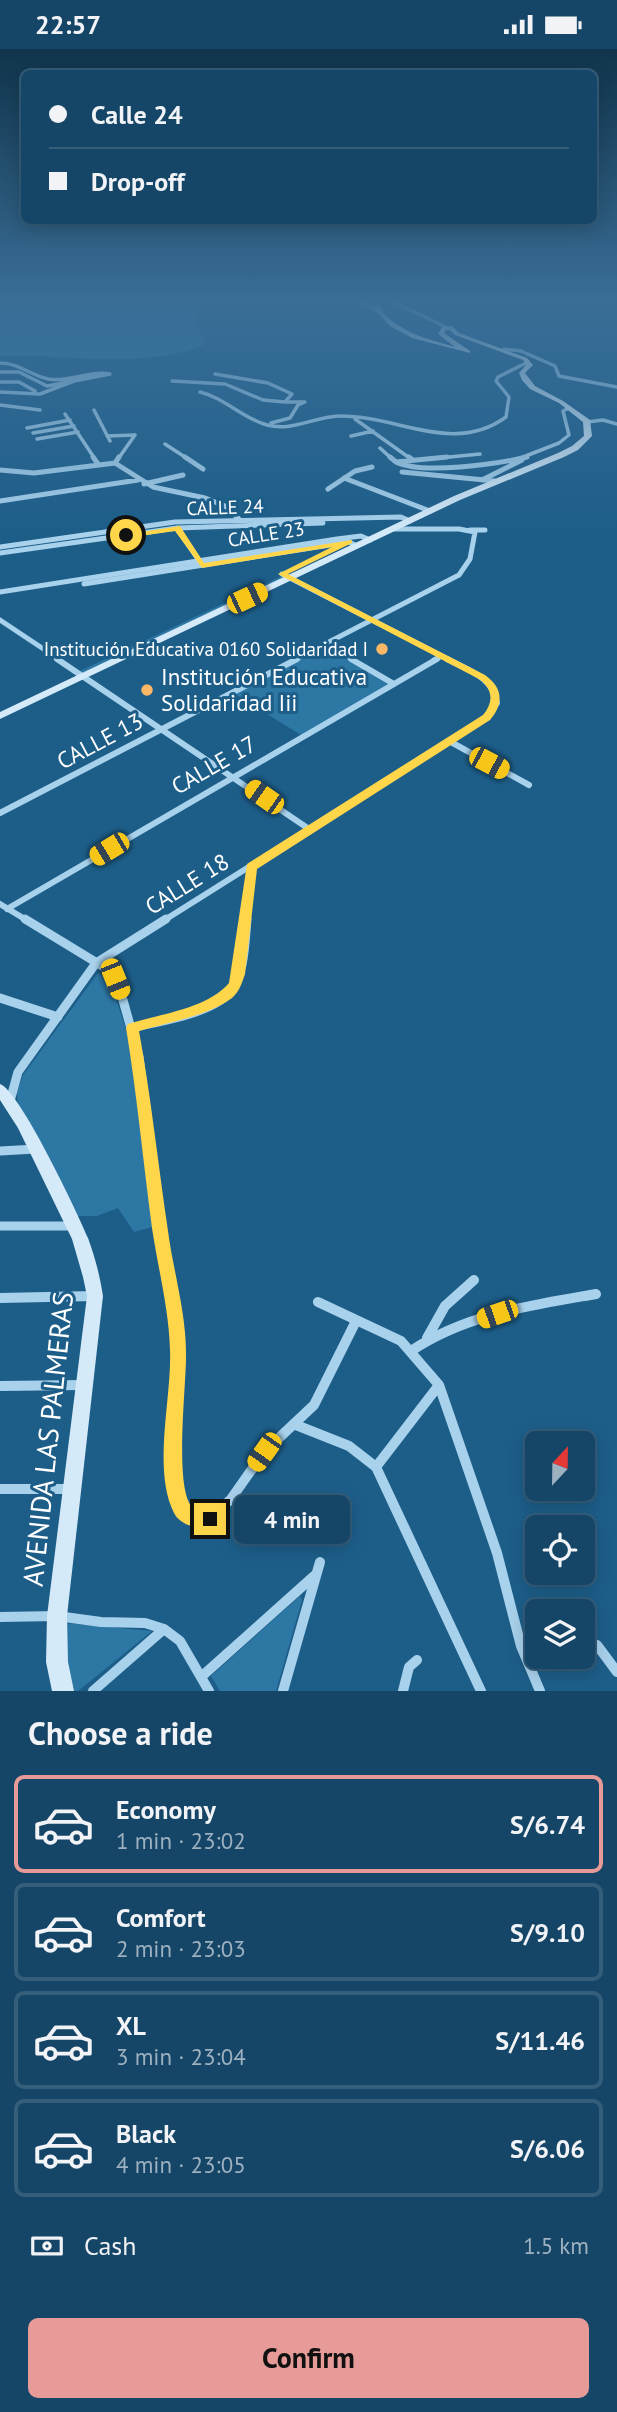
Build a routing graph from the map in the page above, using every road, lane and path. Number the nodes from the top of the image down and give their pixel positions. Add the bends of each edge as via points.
1 (32, 379) edge
2 (86, 379) edge
3 (236, 379) edge
4 (497, 379) edge
5 (524, 379) edge
6 (573, 379) edge
7 (74, 381) junction
8 (172, 381) dead end
9 (0, 382) edge
10 (617, 387) edge
11 (0, 392) edge
12 (201, 392) dead end
13 (41, 394) junction
14 (285, 402) junction
15 (0, 405) edge
16 (567, 409) junction
17 (40, 410) dead end
18 (94, 410) dead end
19 (65, 414) dead end
20 (351, 416) junction
21 (70, 420) junction
22 (587, 422) junction
23 (617, 424) edge
24 (267, 425) junction
25 (74, 426) junction
26 (27, 428) dead end
27 (373, 431) junction
28 (78, 432) junction
29 (33, 433) dead end
30 (351, 436) dead end
31 (37, 439) dead end
32 (165, 444) dead end
33 (380, 448) dead end
34 (480, 454) dead end
35 (525, 458) junction
36 (413, 460) junction
37 (396, 462) junction
38 (115, 463) junction
39 (98, 464) junction
40 (372, 467) dead end
41 (203, 469) dead end
42 (0, 470) edge
43 (402, 473) dead end
44 (183, 475) dead end
45 (344, 478) junction
46 (141, 482) junction
47 (482, 483) junction
48 (328, 489) dead end
49 (0, 501) edge
50 (426, 510) junction
51 (240, 520) junction
52 (400, 523) junction
53 (177, 528) junction
54 (463, 529) junction
55 (485, 530) dead end
56 (359, 541) junction
57 (0, 547) edge
58 (0, 553) edge
59 (200, 563) junction
60 (286, 576) junction
61 (0, 595) edge
62 (372, 619) junction
63 (0, 620) edge
64 (9, 626) junction
65 (0, 630) edge
66 (324, 643) junction
67 (442, 656) junction
68 (80, 673) junction
69 (394, 684) junction
70 (0, 707) edge
71 (0, 716) edge
72 (162, 728) junction
73 (449, 741) junction
74 (233, 776) junction
75 (530, 785) dead end
76 (0, 813) edge
77 (309, 829) junction
78 (251, 867) junction
79 (4, 907) edge
80 (96, 963) junction
81 (0, 999) edge
82 (58, 1017) junction
83 (132, 1028) junction
84 (5, 1096) edge
85 (36, 1149) junction
86 (0, 1151) edge
87 (0, 1226) edge
88 (73, 1226) junction
89 (474, 1280) dead end
90 (596, 1294) dead end
91 (95, 1296) junction
92 (0, 1298) edge
93 (318, 1302) dead end
94 (356, 1321) junction
95 (427, 1338) junction
96 (411, 1350) junction
97 (84, 1385) junction
98 (439, 1385) junction
99 (0, 1386) edge
100 (296, 1425) junction
101 (376, 1467) junction
102 (0, 1489) edge
103 (70, 1489) junction
104 (320, 1562) dead end
105 (314, 1576) junction
106 (57, 1616) junction
107 (0, 1617) edge
108 (164, 1629) junction
109 (597, 1645) dead end
110 (417, 1660) dead end
111 (617, 1672) edge
112 (201, 1677) junction
113 (63, 1691) edge
114 (93, 1691) edge
115 (209, 1691) edge
116 (283, 1691) edge
117 (403, 1691) edge
118 (481, 1691) edge
119 (540, 1691) edge

1 - 7 street via 47,386
2 - 7 street
3 - 14 street via 289,390 292,394
4 - 20 street via 509,397 506,417 485,430 437,432
5 - 16 street via 527,385
6 - 10 street
7 - 13 street
8 - 14 street via 219,383 266,403
9 - 13 street via 19,382
11 - 13 street
12 - 24 street via 214,394
14 - 24 street via 304,402 290,418
15 - 17 street
16 - 22 street
16 - 35 street via 563,417 569,435
18 - 38 street via 108,439 135,435
19 - 21 street
20 - 24 street
20 - 27 street
21 - 25 street
21 - 26 street
22 - 23 street
22 - 47 street via 589,433 575,448
25 - 28 street
25 - 29 street
27 - 30 street
27 - 36 street
28 - 31 street
28 - 39 street
32 - 41 street
33 - 37 street
34 - 36 street
35 - 37 street via 433,469
35 - 47 street
36 - 37 street
38 - 39 street
38 - 46 street
39 - 42 street via 34,473
40 - 45 street
43 - 47 street
44 - 46 street
45 - 48 street
45 - 50 street
46 - 49 street
46 - 51 street via 226,505
47 - 50 street
50 - 52 street
51 - 52 street, CALLE 24
51 - 57 street, CALLE 24 via 175,522
52 - 53 street, CALLE 24
52 - 54 street
52 - 56 street
53 - 58 street, CALLE 24
53 - 59 street
54 - 55 street
54 - 62 street, CALLE 13 via 475,533 470,559 459,575
56 - 59 street, CALLE 23
56 - 59 street, CALLE 23
56 - 60 street
59 - 61 street, CALLE 23
60 - 62 street
60 - 68 street
62 - 66 street, CALLE 13
62 - 67 street
63 - 64 street
64 - 65 street
64 - 68 street
66 - 69 street
66 - 72 street, CALLE 13
67 - 69 street, CALLE 17
67 - 73 street, CALLE 18 via 482,677 497,696 492,713
68 - 70 street
68 - 71 main road
68 - 72 street
69 - 74 street, CALLE 17
72 - 74 street
72 - 76 street, CALLE 13
73 - 75 street
73 - 77 street, CALLE 18
74 - 77 street
74 - 79 street, CALLE 17
77 - 78 street, CALLE 18
78 - 80 street, CALLE 18
78 - 83 street via 235,985 227,995 198,1008
79 - 80 street
80 - 82 street, CALLE 18
80 - 83 street via 115,979
81 - 82 street
82 - 84 street, CALLE 18
83 - 100 street via 178,1349 174,1470 182,1510 190,1517 210,1519 231,1499 264,1452
84 - 85 street, AVENIDA LAS PALMERAS
85 - 86 street
85 - 88 street, AVENIDA LAS PALMERAS
87 - 88 street
88 - 91 street, AVENIDA LAS PALMERAS via 93,1276
89 - 95 street via 445,1306
90 - 95 street via 521,1306
91 - 92 street
91 - 97 street, AVENIDA LAS PALMERAS
93 - 94 street
94 - 96 street
94 - 100 street via 314,1405
95 - 96 street
96 - 98 street
97 - 99 street
97 - 103 street, AVENIDA LAS PALMERAS
98 - 101 street
98 - 119 street via 497,1553 521,1646
100 - 101 street via 341,1440
101 - 118 street
102 - 103 street
103 - 106 street, AVENIDA LAS PALMERAS
104 - 105 street
105 - 112 street
105 - 116 street
106 - 107 street
106 - 108 street via 138,1622
106 - 113 street, AVENIDA LAS PALMERAS via 57,1662
108 - 112 street via 180,1641
108 - 114 street
109 - 111 street
110 - 117 street via 408,1667
112 - 115 street

